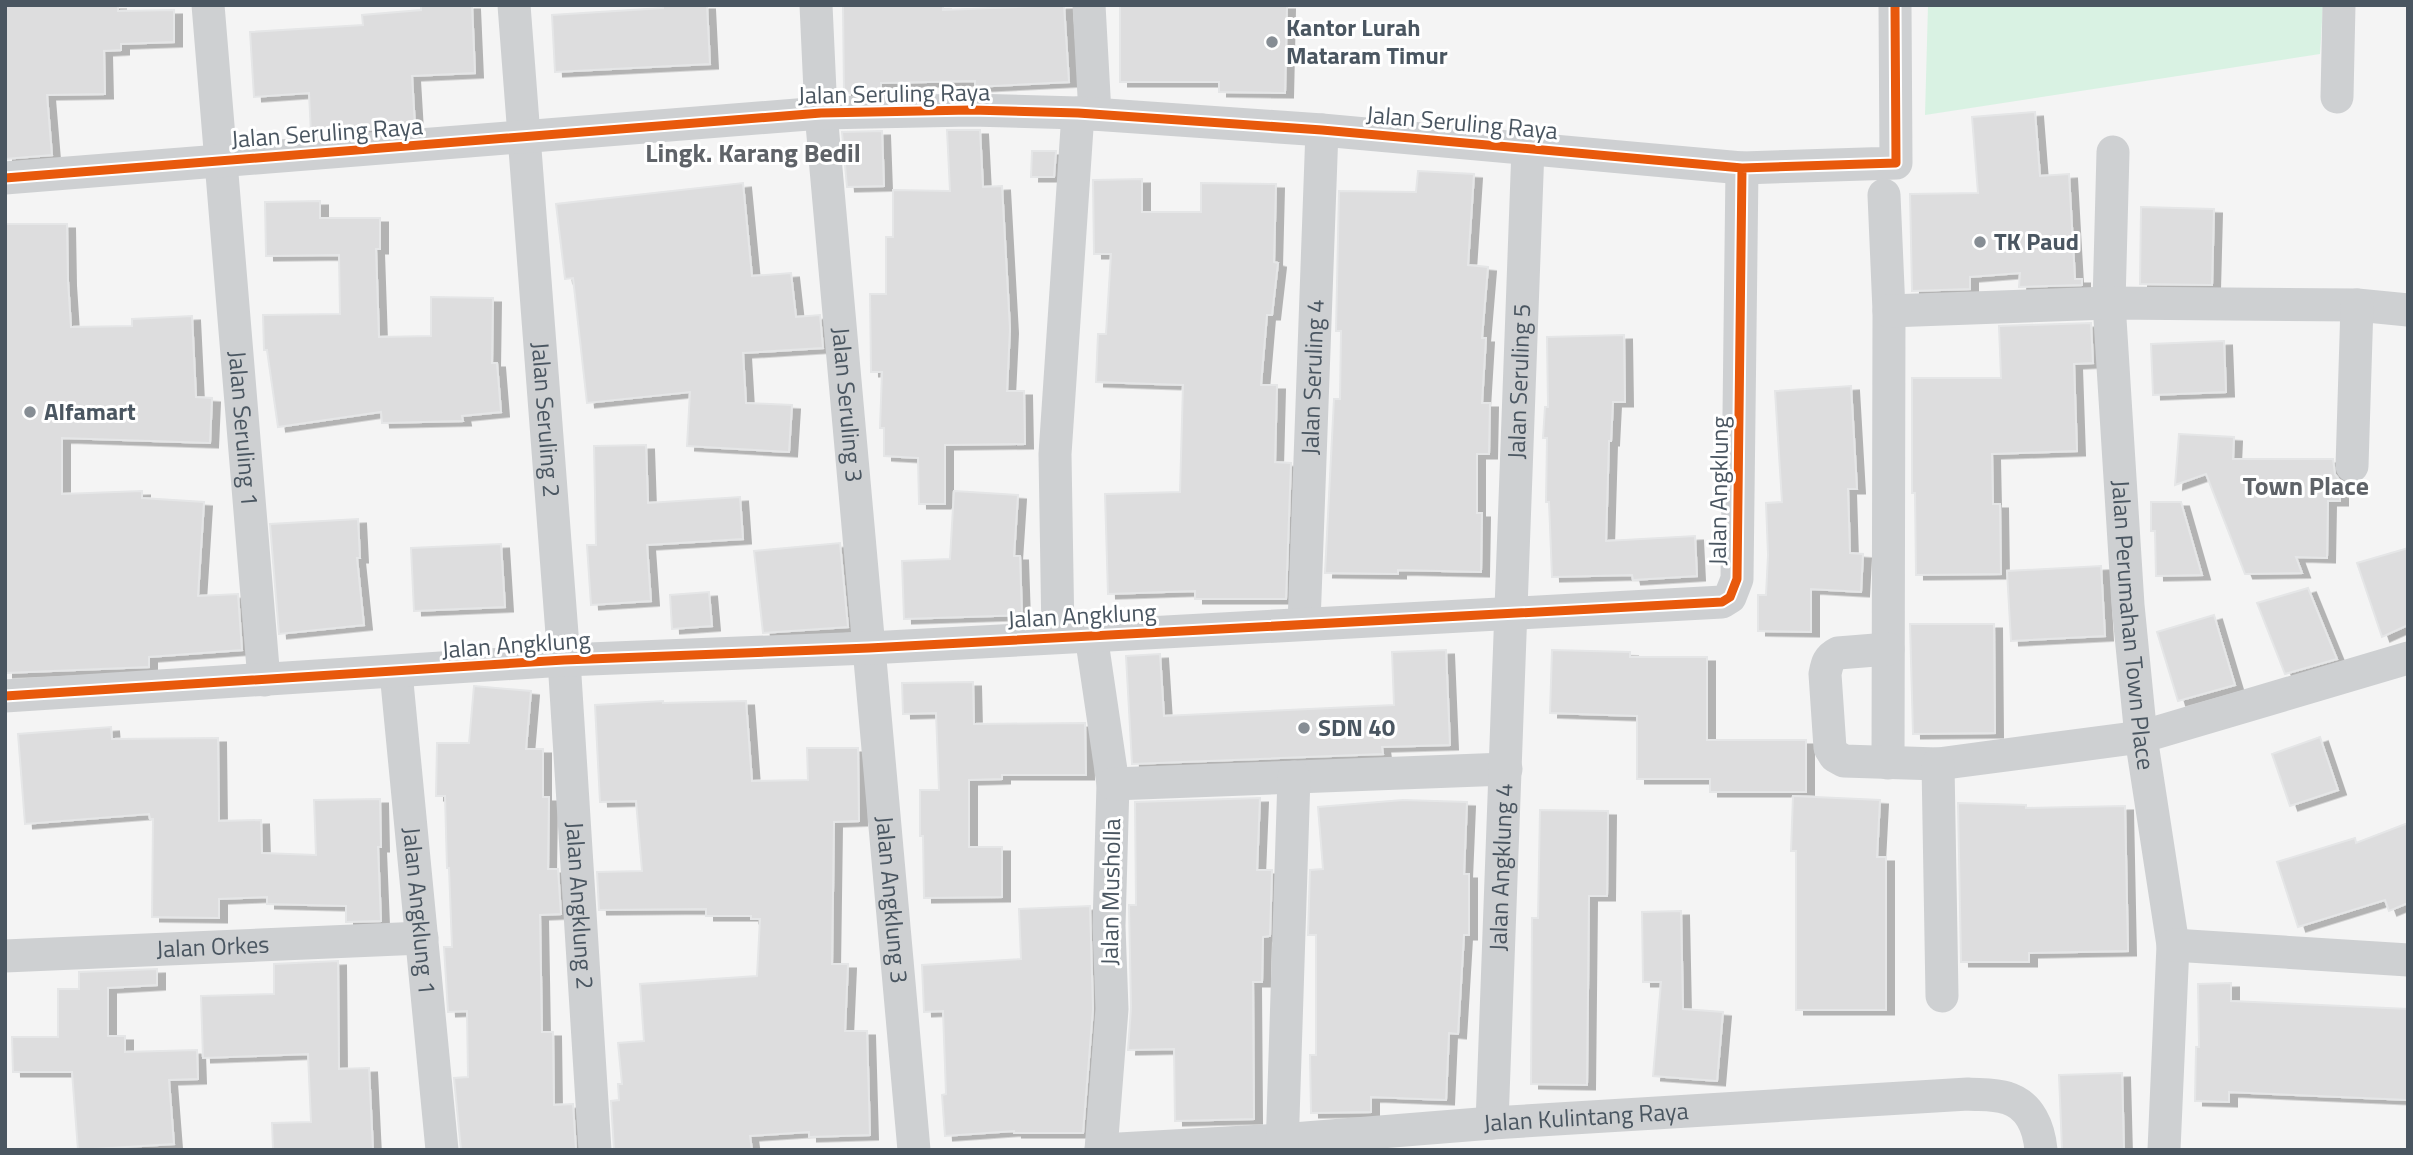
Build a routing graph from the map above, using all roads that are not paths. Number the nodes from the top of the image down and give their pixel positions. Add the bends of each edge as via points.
1 (208, 5) edge
2 (514, 5) edge
3 (816, 5) edge
4 (1089, 5) edge
5 (1895, 5) edge
6 (2339, 5) edge
7 (2337, 97) dead end
8 (821, 113) junction
9 (1087, 114) junction
10 (1322, 130) junction
11 (523, 137) junction
12 (1528, 148) junction
13 (2113, 152) dead end
14 (1742, 168) junction
15 (220, 169) junction
16 (5, 178) edge
17 (1884, 195) dead end
18 (2109, 303) junction
19 (2357, 305) junction
20 (2408, 310) edge
21 (1889, 311) junction
22 (2352, 466) dead end
23 (1511, 614) junction
24 (1304, 624) junction
25 (1074, 636) junction
26 (869, 648) junction
27 (1888, 649) junction
28 (2408, 658) edge
29 (564, 660) junction
30 (396, 673) junction
31 (264, 680) junction
32 (5, 696) edge
33 (2141, 737) junction
34 (1888, 763) junction
35 (1938, 764) junction
36 (1506, 769) junction
37 (1294, 778) junction
38 (1113, 784) junction
39 (422, 938) junction
40 (2173, 945) junction
41 (5, 956) edge
42 (2408, 960) edge
43 (1942, 996) dead end
44 (1492, 1123) junction
45 (1417, 1139) edge
46 (1282, 1145) edge
47 (442, 1150) edge
48 (595, 1150) edge
49 (914, 1150) edge
50 (1101, 1150) edge
51 (2041, 1150) edge
52 (2164, 1150) edge

1 - 15 street, Jalan Seruling 1
2 - 11 street, Jalan Seruling 2
3 - 8 street, Jalan Seruling 3
4 - 9 street, Jalan Musholla
5 - 14 street, Jalan Seruling Raya via 1896,163
6 - 7 street
8 - 9 street, Jalan Seruling Raya via 971,110
8 - 11 street, Jalan Seruling Raya
8 - 26 street, Jalan Seruling 3
9 - 10 street, Jalan Seruling Raya
9 - 25 street, Jalan Musholla via 1055,454
10 - 12 street, Jalan Seruling Raya
10 - 24 street, Jalan Seruling 4
11 - 15 street, Jalan Seruling Raya
11 - 29 street, Jalan Seruling 2
12 - 14 street, Jalan Seruling Raya
12 - 23 street, Jalan Seruling 5
13 - 18 street, Jalan Perumahan Town Place
14 - 23 street, Jalan Angklung via 1737,579 1730,597 1714,604
15 - 16 street, Jalan Seruling Raya
15 - 31 street, Jalan Seruling 1
17 - 21 street
18 - 19 street
18 - 21 street
18 - 33 street, Jalan Perumahan Town Place
19 - 20 street
19 - 22 street
21 - 27 street
23 - 24 street, Jalan Angklung
23 - 36 street, Jalan Angklung 4
24 - 25 street, Jalan Angklung
25 - 26 street, Jalan Angklung
25 - 38 street, Jalan Musholla
26 - 29 street, Jalan Angklung
26 - 49 street, Jalan Angklung 3
27 - 34 street
27 - 34 street via 1838,653 1830,657 1825,674 1830,748 1835,756 1844,761
28 - 33 street
29 - 30 street, Jalan Angklung
29 - 48 street, Jalan Angklung 2
30 - 31 street, Jalan Angklung
30 - 39 street, Jalan Angklung 1
31 - 32 street, Jalan Angklung
33 - 35 street
33 - 40 street, Jalan Perumahan Town Place
34 - 35 street
35 - 43 street
36 - 37 street
36 - 44 street, Jalan Angklung 4
37 - 38 street
37 - 46 street
38 - 50 street, Jalan Musholla via 1112,1009
39 - 41 street, Jalan Orkes
39 - 47 street, Jalan Angklung 1
40 - 42 street
40 - 52 street, Jalan Perumahan Town Place
44 - 45 street, Jalan Kulintang Raya
44 - 51 street, Jalan Kulintang Raya via 1968,1094 2007,1098 2029,1113 2039,1131
45 - 46 street, Jalan Kulintang Raya
46 - 50 street, Jalan Kulintang Raya

